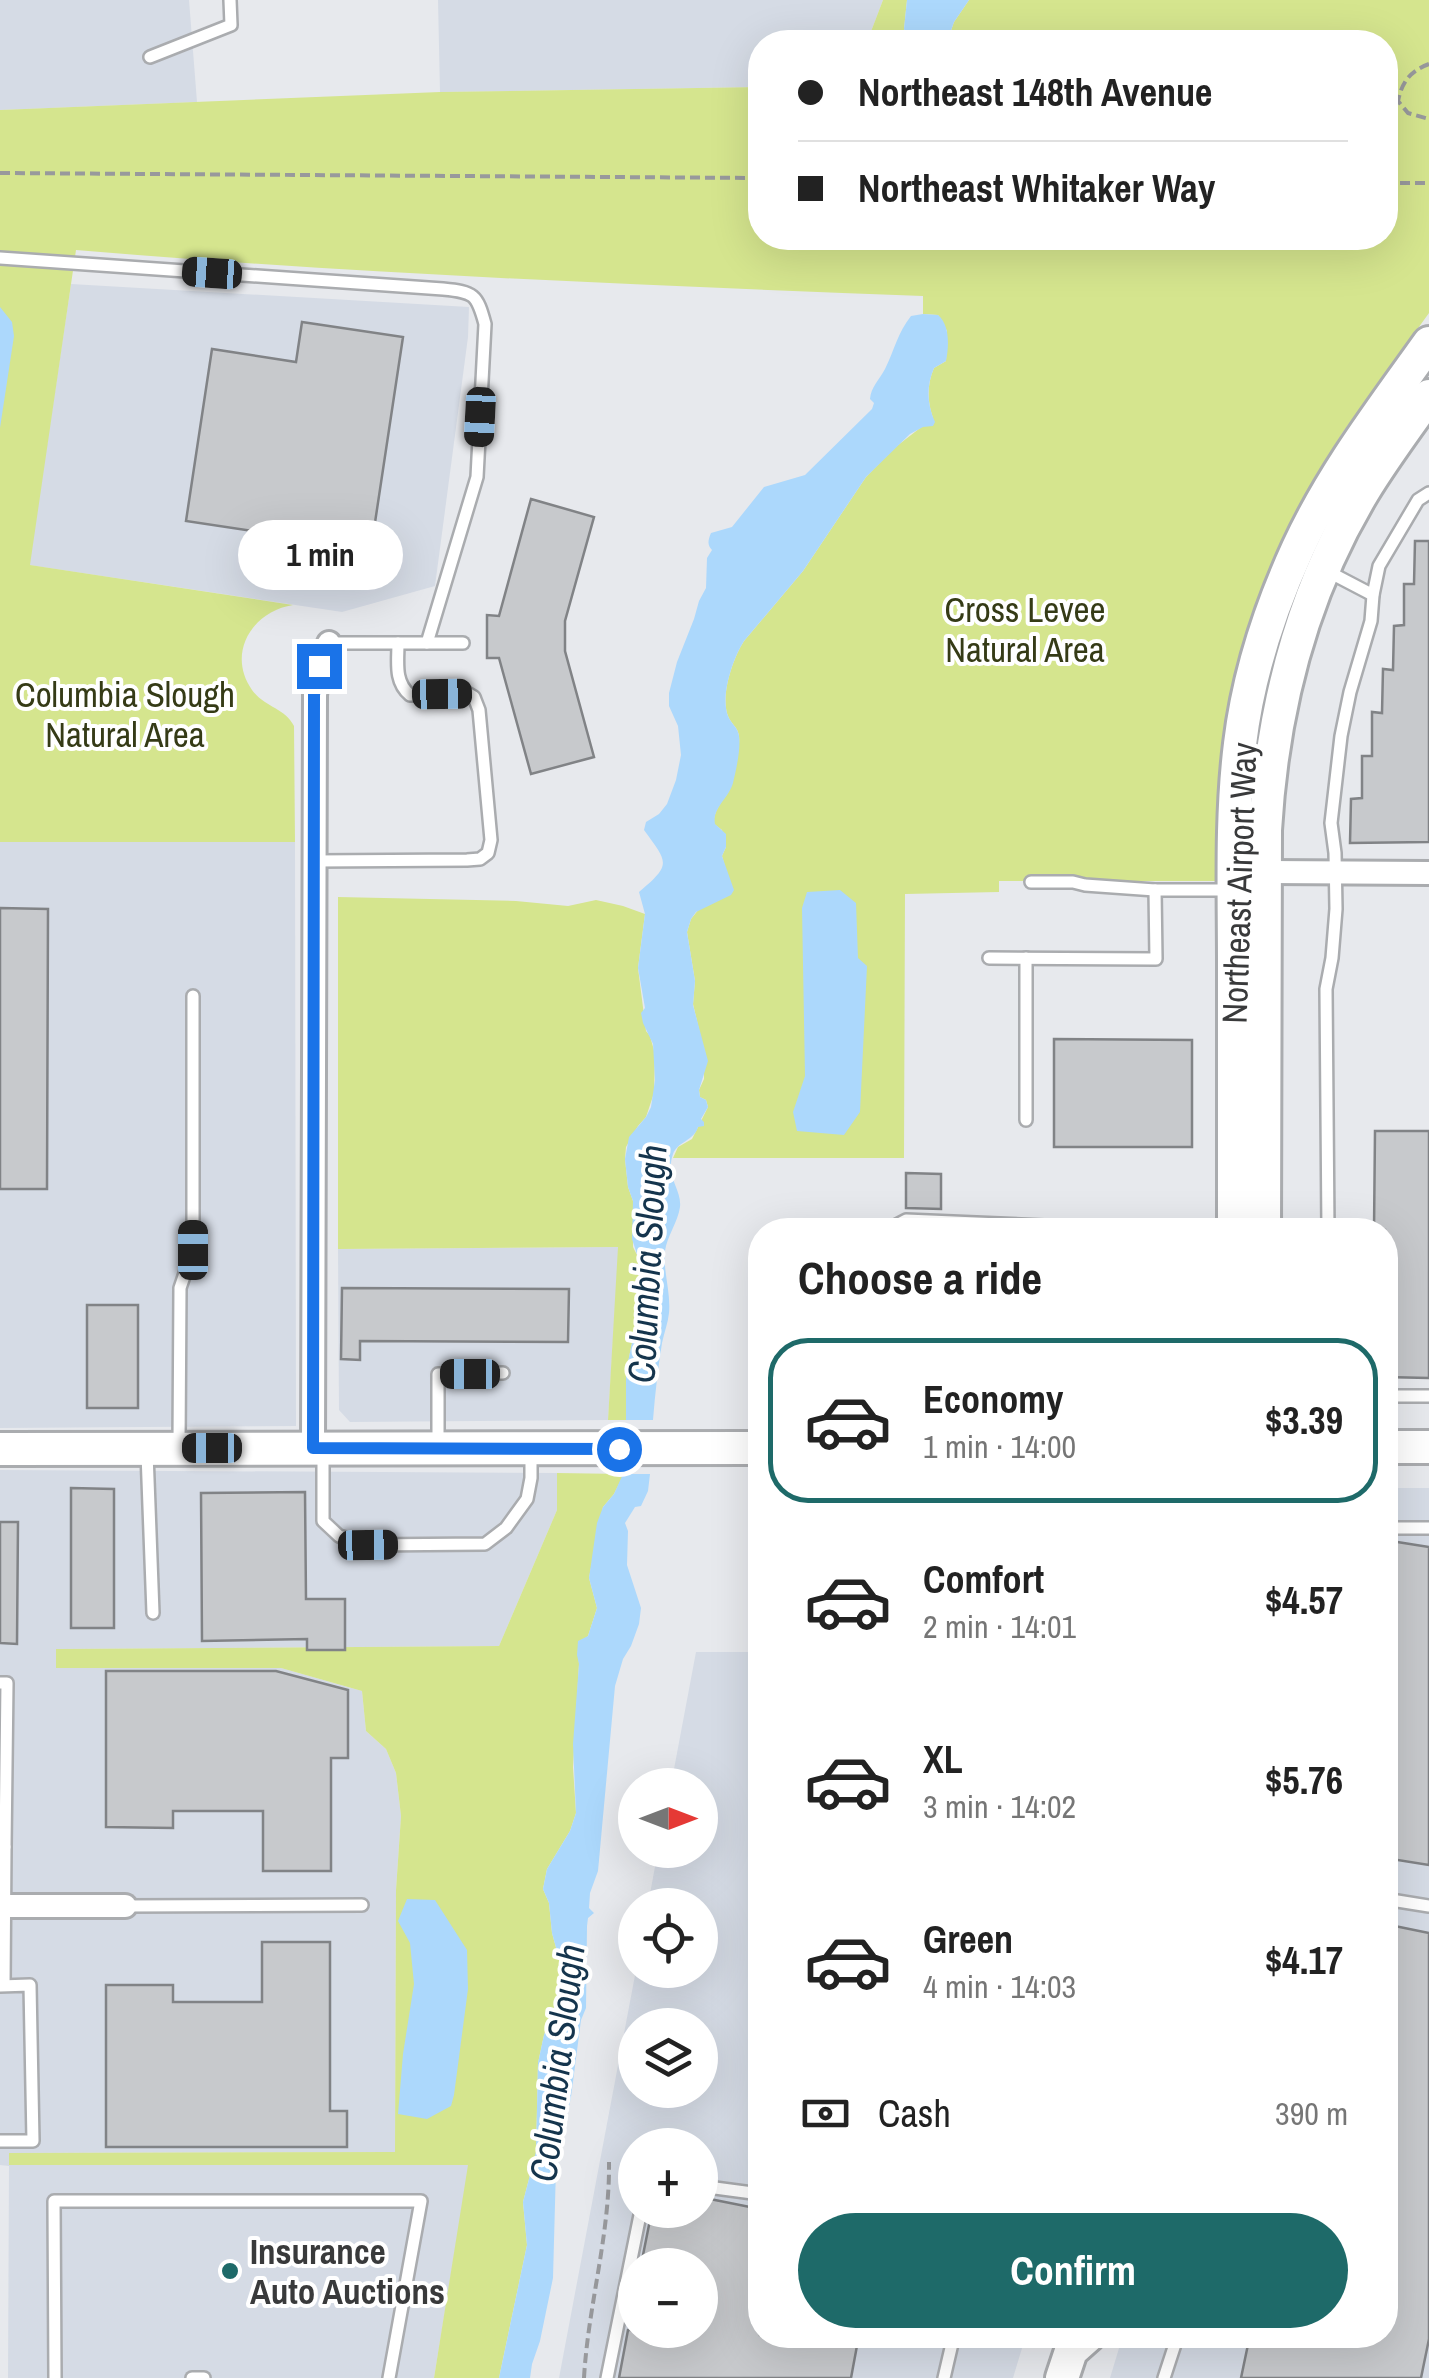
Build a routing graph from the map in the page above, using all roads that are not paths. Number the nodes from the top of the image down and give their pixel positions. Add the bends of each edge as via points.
1 (230, 0) edge
2 (150, 57) dead end
3 (0, 258) edge
4 (1429, 343) edge
5 (1429, 396) edge
6 (1429, 493) edge
7 (1324, 569) junction
8 (1373, 595) junction
9 (329, 642) joint
10 (398, 642) junction
11 (426, 642) junction
12 (463, 642) dead end
13 (314, 861) junction
14 (1336, 873) junction
15 (1429, 873) edge
16 (1250, 881) junction
17 (1031, 882) dead end
18 (1155, 890) junction
19 (990, 958) dead end
20 (1026, 958) junction
21 (194, 996) dead end
22 (1026, 1120) dead end
23 (1235, 1218) edge
24 (1264, 1218) edge
25 (1328, 1218) edge
26 (503, 1373) dead end
27 (1398, 1396) edge
28 (1429, 1396) edge
29 (318, 1448) junction
30 (748, 1448) edge
31 (1398, 1448) edge
32 (1429, 1448) edge
33 (0, 1449) edge
34 (163, 1449) junction
35 (438, 1449) junction
36 (531, 1449) junction
37 (1398, 1528) edge
38 (1429, 1528) edge
39 (153, 1613) dead end
40 (0, 1683) edge
41 (2, 1847) edge
42 (1398, 1901) edge
43 (2, 1906) edge
44 (125, 1906) joint
45 (362, 1906) dead end
46 (1429, 1906) edge
47 (2, 1986) edge
48 (0, 2142) edge
49 (718, 2188) edge
50 (748, 2192) edge
51 (637, 2228) edge
52 (951, 2348) edge
53 (1174, 2348) edge
54 (55, 2378) edge
55 (192, 2378) edge
56 (204, 2378) edge
57 (390, 2378) edge
58 (607, 2378) edge
59 (944, 2378) edge
60 (1164, 2378) edge

1 - 2 lane via 230,26
3 - 11 lane via 443,289 479,300 485,324 477,477
4 - 16 main road, Northeast Airport Way via 1327,494 1275,606 1240,744
5 - 7 main road, Northeast Airport Way via 1364,491
6 - 8 lane via 1418,500 1379,566
7 - 8 lane
7 - 16 main road, Northeast Airport Way via 1278,712
8 - 14 lane via 1334,780
9 - 10 lane
9 - 13 street via 314,695
10 - 11 lane
10 - 13 lane via 399,682 410,695 469,694 480,710 488,853 467,860
11 - 12 lane
13 - 29 street
14 - 15 street
14 - 16 street
14 - 25 lane via 1326,989
16 - 18 lane
16 - 23 main road, Northeast Airport Way
16 - 24 main road, Northeast Airport Way
17 - 18 lane
18 - 20 lane via 1156,959
19 - 20 lane
20 - 22 lane
21 - 34 lane via 193,1250 180,1288
26 - 35 lane via 438,1374
27 - 28 lane
29 - 34 main road
29 - 35 main road
29 - 36 lane via 323,1521 339,1536 368,1545 485,1544 526,1499
30 - 36 main road
31 - 32 main road
33 - 34 main road
34 - 39 lane
35 - 36 main road
37 - 38 lane
40 - 41 lane via 7,1683
41 - 43 lane
42 - 46 lane
43 - 44 street
43 - 47 lane
44 - 45 lane
47 - 48 lane via 30,1985 33,2140
49 - 50 lane
51 - 58 lane
52 - 59 lane
53 - 60 lane
54 - 57 lane via 54,2201 422,2201
55 - 56 lane

